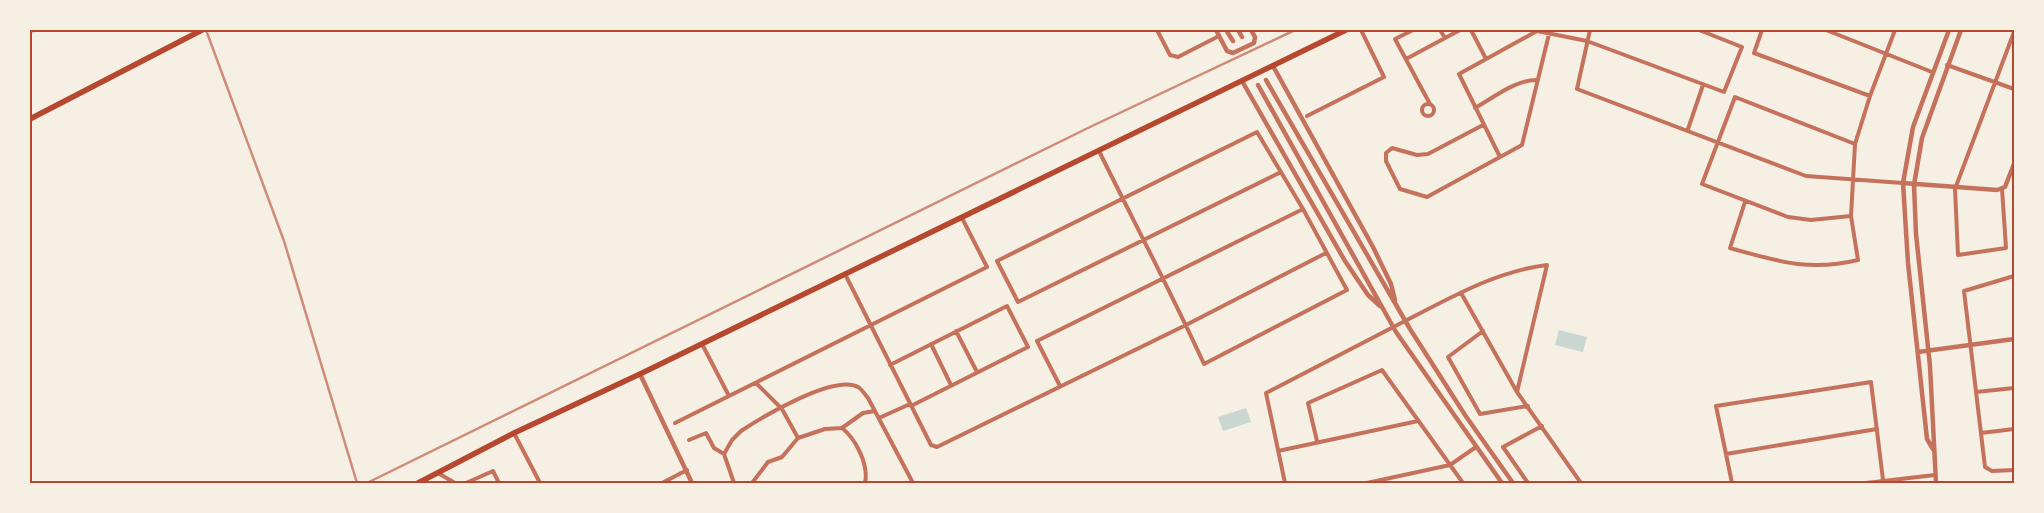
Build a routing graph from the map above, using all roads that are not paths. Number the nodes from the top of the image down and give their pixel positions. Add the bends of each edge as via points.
1 (202, 30) edge
2 (1158, 30) edge
3 (1216, 30) edge
4 (1226, 30) edge
5 (1238, 30) edge
6 (1251, 30) edge
7 (1346, 30) edge
8 (1361, 30) edge
9 (1413, 30) edge
10 (1440, 30) edge
11 (1460, 30) edge
12 (1470, 30) edge
13 (1590, 30) edge
14 (1699, 30) edge
15 (1762, 30) edge
16 (1826, 30) edge
17 (1895, 30) edge
18 (1949, 30) edge
19 (1961, 30) edge
20 (1549, 31) edge
21 (2014, 32) edge
22 (1219, 36) junction
23 (1242, 37) dead end
24 (1444, 38) junction
25 (1233, 41) dead end
26 (1587, 41) junction
27 (1885, 53) junction
28 (1406, 59) junction
29 (1486, 59) junction
30 (1947, 65) junction
31 (1273, 66) junction
32 (1932, 72) junction
33 (1266, 80) dead end
34 (1536, 80) junction
35 (1242, 81) junction
36 (1995, 82) junction
37 (1258, 85) dead end
38 (1703, 85) junction
39 (2014, 90) edge
40 (1870, 96) junction
41 (1430, 104) dead end
42 (1475, 108) junction
43 (1307, 116) dead end
44 (30, 119) edge
45 (1483, 125) junction
46 (1688, 129) junction
47 (1718, 143) junction
48 (1855, 144) junction
49 (1099, 151) junction
50 (1500, 157) junction
51 (2014, 164) edge
52 (1281, 172) junction
53 (1853, 180) junction
54 (1903, 183) junction
55 (1914, 185) junction
56 (1955, 189) junction
57 (2002, 189) junction
58 (1123, 199) junction
59 (1745, 202) junction
60 (1303, 209) junction
61 (1851, 216) junction
62 (962, 218) junction
63 (1142, 240) junction
64 (1326, 253) junction
65 (845, 274) junction
66 (2014, 276) edge
67 (1164, 280) junction
68 (1461, 293) junction
69 (1397, 307) junction
70 (1383, 309) junction
71 (870, 325) junction
72 (1186, 325) junction
73 (956, 331) junction
74 (1483, 331) junction
75 (2014, 339) edge
76 (702, 344) junction
77 (931, 344) junction
78 (1970, 345) junction
79 (1929, 351) junction
80 (1918, 352) junction
81 (890, 365) junction
82 (977, 372) junction
83 (640, 374) junction
84 (756, 384) junction
85 (951, 385) junction
86 (1060, 386) junction
87 (2014, 388) edge
88 (1517, 392) junction
89 (1976, 392) junction
90 (729, 396) junction
91 (910, 405) junction
92 (1528, 406) junction
93 (782, 409) junction
94 (875, 411) junction
95 (879, 418) junction
96 (1418, 421) junction
97 (675, 423) dead end
98 (1542, 426) junction
99 (842, 428) junction
100 (1877, 429) junction
101 (2014, 429) edge
102 (514, 433) junction
103 (1981, 433) junction
104 (798, 438) junction
105 (689, 440) dead end
106 (1317, 442) junction
107 (1476, 447) junction
108 (1933, 449) junction
109 (1278, 451) junction
110 (724, 454) junction
111 (1726, 454) junction
112 (1450, 465) junction
113 (687, 470) junction
114 (2014, 470) edge
115 (436, 472) junction
116 (1935, 475) junction
117 (1883, 480) junction
118 (418, 483) edge
119 (455, 483) edge
120 (466, 483) edge
121 (499, 483) edge
122 (540, 483) edge
123 (662, 483) edge
124 (692, 483) edge
125 (734, 483) edge
126 (752, 483) edge
127 (864, 483) edge
128 (913, 483) edge
129 (1284, 483) edge
130 (1367, 483) edge
131 (1462, 483) edge
132 (1502, 483) edge
133 (1513, 483) edge
134 (1528, 483) edge
135 (1581, 483) edge
136 (1732, 483) edge
137 (1866, 483) edge
138 (1936, 483) edge

1 - 44 main road
2 - 22 street via 1170,55 1178,57
3 - 22 street
4 - 25 street
5 - 23 street
6 - 22 street via 1256,37 1254,43 1234,53 1228,51
7 - 31 main road
8 - 43 street via 1384,77
9 - 28 street via 1395,40
10 - 24 street
11 - 24 street
12 - 29 street
13 - 26 street
14 - 38 street via 1742,47 1724,92
15 - 40 street via 1754,53
16 - 27 street
17 - 27 street
18 - 32 street
19 - 30 street
20 - 26 street
20 - 29 street via 1537,31
20 - 34 street
21 - 36 street
24 - 28 street
26 - 38 street
26 - 46 street via 1577,89
27 - 32 street
27 - 40 street
28 - 41 street
29 - 42 street via 1459,74
30 - 36 street
30 - 55 street via 1922,138
31 - 35 main road
31 - 69 street via 1373,247 1391,284
32 - 54 street via 1910,139
33 - 69 street
34 - 42 street via 1519,83
34 - 50 street via 1522,145
35 - 49 main road
35 - 70 street via 1345,260 1368,295
36 - 39 street
36 - 56 street
37 - 70 street
38 - 46 street
40 - 48 street
42 - 45 street
45 - 50 street
45 - 50 street via 1428,154 1417,155 1392,148 1386,152 1386,161 1400,189 1427,196
46 - 47 street
47 - 48 street via 1735,97
47 - 53 street via 1806,176
47 - 59 street via 1702,184
48 - 53 street
49 - 58 street
49 - 62 main road
51 - 57 street
52 - 58 street via 1257,132
52 - 60 street
52 - 63 street
53 - 54 street
53 - 61 street
54 - 55 street
54 - 80 street
55 - 56 street
55 - 79 street
56 - 57 street
56 - 57 street via 1958,255 2006,248
58 - 63 street
58 - 63 street via 997,262 1018,302
59 - 61 street via 1788,217 1811,220
59 - 61 street via 1730,248 1794,265 1834,266 1858,260
60 - 64 street
60 - 67 street
62 - 65 main road
62 - 71 street via 986,268
63 - 67 street
64 - 72 street
64 - 72 street via 1347,290 1204,364
65 - 71 street
65 - 76 main road
66 - 78 street via 1964,291
67 - 72 street
67 - 86 street via 1037,341
68 - 74 street
68 - 88 street via 1505,274 1547,265
68 - 109 street via 1266,393
69 - 133 street via 1465,415
70 - 107 street
71 - 81 street
71 - 84 street
72 - 86 street
73 - 77 street
73 - 82 street
73 - 82 street via 1007,306 1028,347
74 - 88 street
74 - 92 street via 1448,357 1480,414
75 - 78 street
76 - 83 main road
76 - 90 street
77 - 81 street
77 - 85 street
78 - 79 street
78 - 89 street
79 - 80 street
79 - 108 street via 1936,439
80 - 108 street via 1927,439
81 - 91 street
82 - 85 street
83 - 102 main road
83 - 113 street
84 - 90 street
84 - 93 street
85 - 91 street
86 - 91 street via 937,447 931,445
87 - 89 street
88 - 92 street
89 - 103 street
90 - 97 street
91 - 95 street
92 - 98 street
93 - 94 street via 821,389 848,385 864,392
93 - 104 street
93 - 110 street via 741,431
94 - 95 street
94 - 99 street via 863,413
95 - 128 street
96 - 106 street
96 - 106 street via 1382,370 1308,403
96 - 112 street
98 - 134 street via 1503,447
98 - 135 street
99 - 104 street via 826,429
99 - 127 street via 858,449 867,473
100 - 111 street
100 - 111 street via 1871,382 1716,406
100 - 117 street
101 - 103 street
102 - 115 main road
102 - 122 street
103 - 114 street via 1987,470
104 - 126 street via 782,457 768,462
105 - 110 street via 706,433 714,448
106 - 109 street
107 - 112 street
107 - 132 street
108 - 116 street
109 - 129 street
110 - 125 street
111 - 136 street
112 - 130 street
112 - 131 street
113 - 123 street
113 - 124 street
115 - 118 main road
115 - 119 street
116 - 117 street
116 - 138 street
117 - 137 street
120 - 121 street via 493,471

